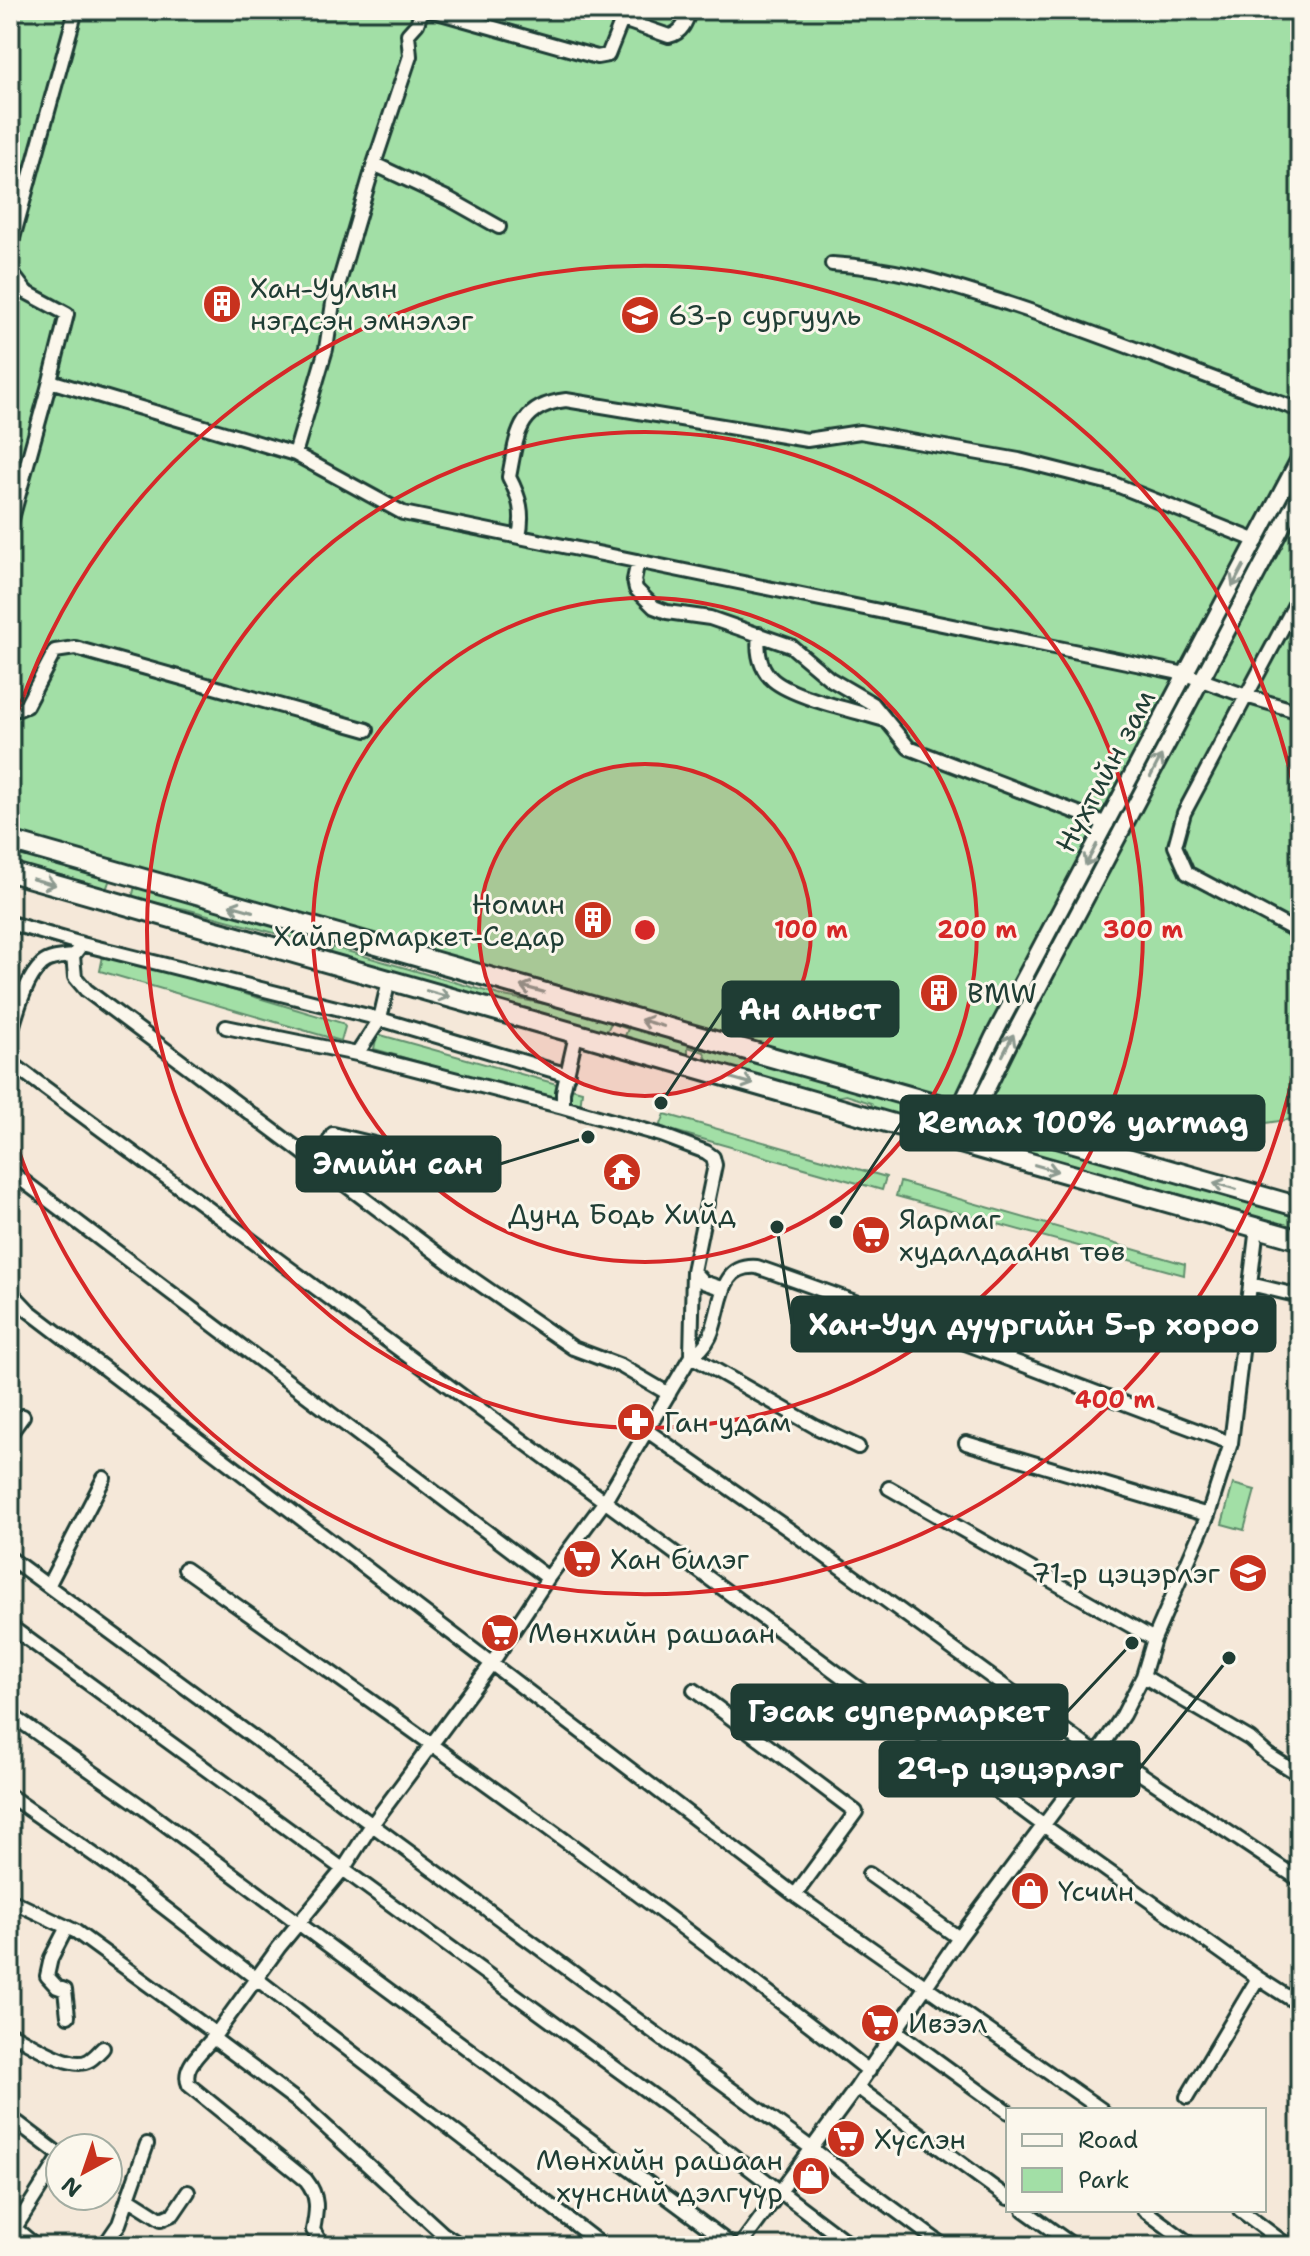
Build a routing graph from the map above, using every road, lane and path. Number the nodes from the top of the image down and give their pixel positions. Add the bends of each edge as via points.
1 (76, 10) edge
2 (422, 10) edge
3 (430, 10) edge
4 (690, 10) edge
5 (625, 15) edge
6 (374, 164) junction
7 (499, 227) dead end
8 (10, 249) edge
9 (832, 264) dead end
10 (10, 271) edge
11 (50, 381) junction
12 (1300, 410) edge
13 (295, 454) junction
14 (1300, 457) edge
15 (1300, 493) edge
16 (10, 526) edge
17 (519, 537) junction
18 (1257, 541) junction
19 (638, 561) junction
20 (1300, 595) edge
21 (759, 634) junction
22 (1185, 674) junction
23 (1201, 680) junction
24 (1246, 696) junction
25 (10, 706) edge
26 (1300, 712) edge
27 (888, 721) junction
28 (367, 730) dead end
29 (1107, 824) junction
30 (10, 841) edge
31 (10, 872) edge
32 (10, 923) edge
33 (316, 929) junction
34 (1300, 933) edge
35 (82, 944) junction
36 (73, 956) junction
37 (310, 956) junction
38 (389, 980) junction
39 (616, 1013) junction
40 (380, 1019) junction
41 (226, 1027) dead end
42 (10, 1035) edge
43 (576, 1035) junction
44 (705, 1038) junction
45 (607, 1044) junction
46 (357, 1054) junction
47 (10, 1062) edge
48 (699, 1070) junction
49 (568, 1075) junction
50 (861, 1084) junction
51 (563, 1107) junction
52 (854, 1113) junction
53 (966, 1113) junction
54 (317, 1165) junction
55 (10, 1171) edge
56 (485, 1171) dead end
57 (1300, 1207) edge
58 (1257, 1227) junction
59 (1300, 1240) edge
60 (693, 1271) junction
61 (1250, 1284) junction
62 (724, 1289) junction
63 (1300, 1296) edge
64 (12, 1297) edge
65 (691, 1356) junction
66 (669, 1394) junction
67 (23, 1416) dead end
68 (646, 1430) junction
69 (10, 1434) edge
70 (966, 1443) dead end
71 (1231, 1443) junction
72 (858, 1447) dead end
73 (104, 1478) dead end
74 (889, 1488) dead end
75 (605, 1501) junction
76 (1208, 1515) junction
77 (10, 1558) edge
78 (185, 1569) dead end
79 (548, 1578) junction
80 (48, 1586) junction
81 (10, 1626) edge
82 (1154, 1639) junction
83 (492, 1663) junction
84 (1143, 1676) junction
85 (694, 1690) dead end
86 (10, 1714) edge
87 (431, 1744) junction
88 (1100, 1751) junction
89 (1300, 1775) edge
90 (10, 1796) edge
91 (1043, 1825) junction
92 (371, 1826) junction
93 (344, 1868) junction
94 (869, 1874) dead end
95 (1300, 1880) edge
96 (795, 1895) junction
97 (10, 1900) edge
98 (298, 1925) junction
99 (67, 1927) junction
100 (959, 1938) junction
101 (256, 1977) junction
102 (1258, 1978) junction
103 (924, 1986) junction
104 (1300, 2005) edge
105 (68, 2016) dead end
106 (895, 2030) junction
107 (10, 2033) edge
108 (215, 2036) junction
109 (103, 2048) dead end
110 (869, 2071) junction
111 (857, 2087) junction
112 (1187, 2097) dead end
113 (1099, 2108) edge
114 (1006, 2111) edge
115 (18, 2123) dead end
116 (44, 2143) edge
117 (147, 2144) dead end
118 (810, 2149) junction
119 (44, 2179) edge
120 (188, 2192) dead end
121 (780, 2192) junction
122 (1006, 2197) edge
123 (128, 2198) junction
124 (1027, 2212) edge
125 (1147, 2212) edge
126 (1243, 2212) edge
127 (12, 2226) edge
128 (36, 2246) edge
129 (104, 2246) edge
130 (323, 2246) edge
131 (462, 2246) edge
132 (603, 2246) edge
133 (733, 2246) edge
134 (740, 2246) edge
135 (852, 2246) edge
136 (944, 2246) edge
137 (1074, 2246) edge
138 (1193, 2246) edge
139 (1288, 2246) edge

1 - 8 street
2 - 6 street via 408,34 410,56
3 - 5 street via 597,57 608,55
4 - 5 street via 684,26 669,36
6 - 7 street
6 - 13 street
9 - 12 street via 877,266 932,279 1088,329
10 - 11 street via 26,292 67,314
11 - 13 street
11 - 16 street
13 - 17 street via 403,513
14 - 18 main road, Нүхтийн зам
15 - 23 main road, Нүхтийн зам
17 - 18 street via 522,506 509,477 517,436 524,418 547,402 566,400 807,440 860,432 1006,457 1114,484
17 - 19 street
18 -> 22 main road, Нүхтийн зам
19 - 21 street via 636,589 654,607
19 - 22 street
20 - 24 street
21 - 27 street via 791,646 830,679 873,704
21 - 27 street via 757,650 771,678 800,693
22 - 23 street
22 - 29 main road, Нүхтийн зам
23 - 24 street
53 -> 23 main road, Нүхтийн зам via 1010,1042
24 - 26 street
24 - 34 street via 1184,813 1175,846 1187,873
25 - 28 street via 26,706 55,651 75,648
27 - 29 street via 909,748
29 -> 53 main road, Нүхтийн зам via 993,1037
33 -> 30 highway
31 -> 37 highway
32 - 35 street
33 - 37 highway
39 -> 33 highway
35 - 36 street
35 - 40 street
36 - 42 street via 43,963
36 - 54 street via 75,977 86,990
37 - 38 highway
38 - 40 street
38 -> 43 highway
44 -> 39 highway
39 - 45 highway via 619,1032
40 - 46 street
40 - 49 street
41 - 46 street
43 - 45 highway
43 - 49 street
44 - 48 highway via 695,1054
44 - 50 highway
45 - 48 highway
46 - 51 street
47 - 75 street
48 -> 52 highway
49 - 51 street
50 - 52 highway
50 - 53 highway
51 - 60 street via 661,1135 713,1157
52 -> 58 highway
57 -> 53 highway
54 - 56 street via 333,1134
54 - 66 street via 573,1348 621,1366
55 - 79 street
58 - 59 highway
58 - 61 street
60 - 62 street via 703,1282
60 - 65 street
61 - 63 street
61 - 71 street
62 - 65 street via 711,1336 702,1351
62 - 71 street via 735,1269 757,1267
64 - 83 street
65 - 66 street
65 - 72 street
66 - 68 street
67 - 69 street
68 - 75 street
68 - 88 street
70 - 76 street
71 - 76 street
73 - 80 street
74 - 82 street
75 - 79 street
75 - 91 street
76 - 82 street
77 - 80 street
78 - 87 street
79 - 83 street
80 - 92 street
81 - 93 street
82 - 84 street
83 - 87 street
83 - 96 street
84 - 88 street
84 - 89 street
85 - 96 street via 856,1812
86 - 98 street
87 - 92 street
87 - 110 street
88 - 91 street
88 - 95 street
90 - 101 street
91 - 100 street
91 - 102 street
92 - 93 street
92 - 118 street
93 - 98 street
93 - 121 street
94 - 100 street
96 - 103 street
97 - 99 street
98 - 101 street
98 - 133 street
99 - 105 street via 47,1976 65,1990
99 - 108 street
100 - 103 street
101 - 108 street
101 - 132 street
102 - 104 street
102 - 112 street
103 - 106 street
103 - 113 street
106 - 110 street
106 - 114 street
107 - 109 street via 48,2055 81,2063
108 - 130 street via 187,2069 189,2085 306,2180 317,2201 313,2230
108 - 131 street
110 - 111 street
111 - 118 street
111 - 122 street
115 - 116 street
117 - 123 street
118 - 121 street
118 - 136 street
119 - 127 street
120 - 123 street via 173,2214 161,2219
121 - 134 street
121 - 135 street
123 - 129 street
124 - 137 street
125 - 138 street
126 - 139 street
127 - 128 street

